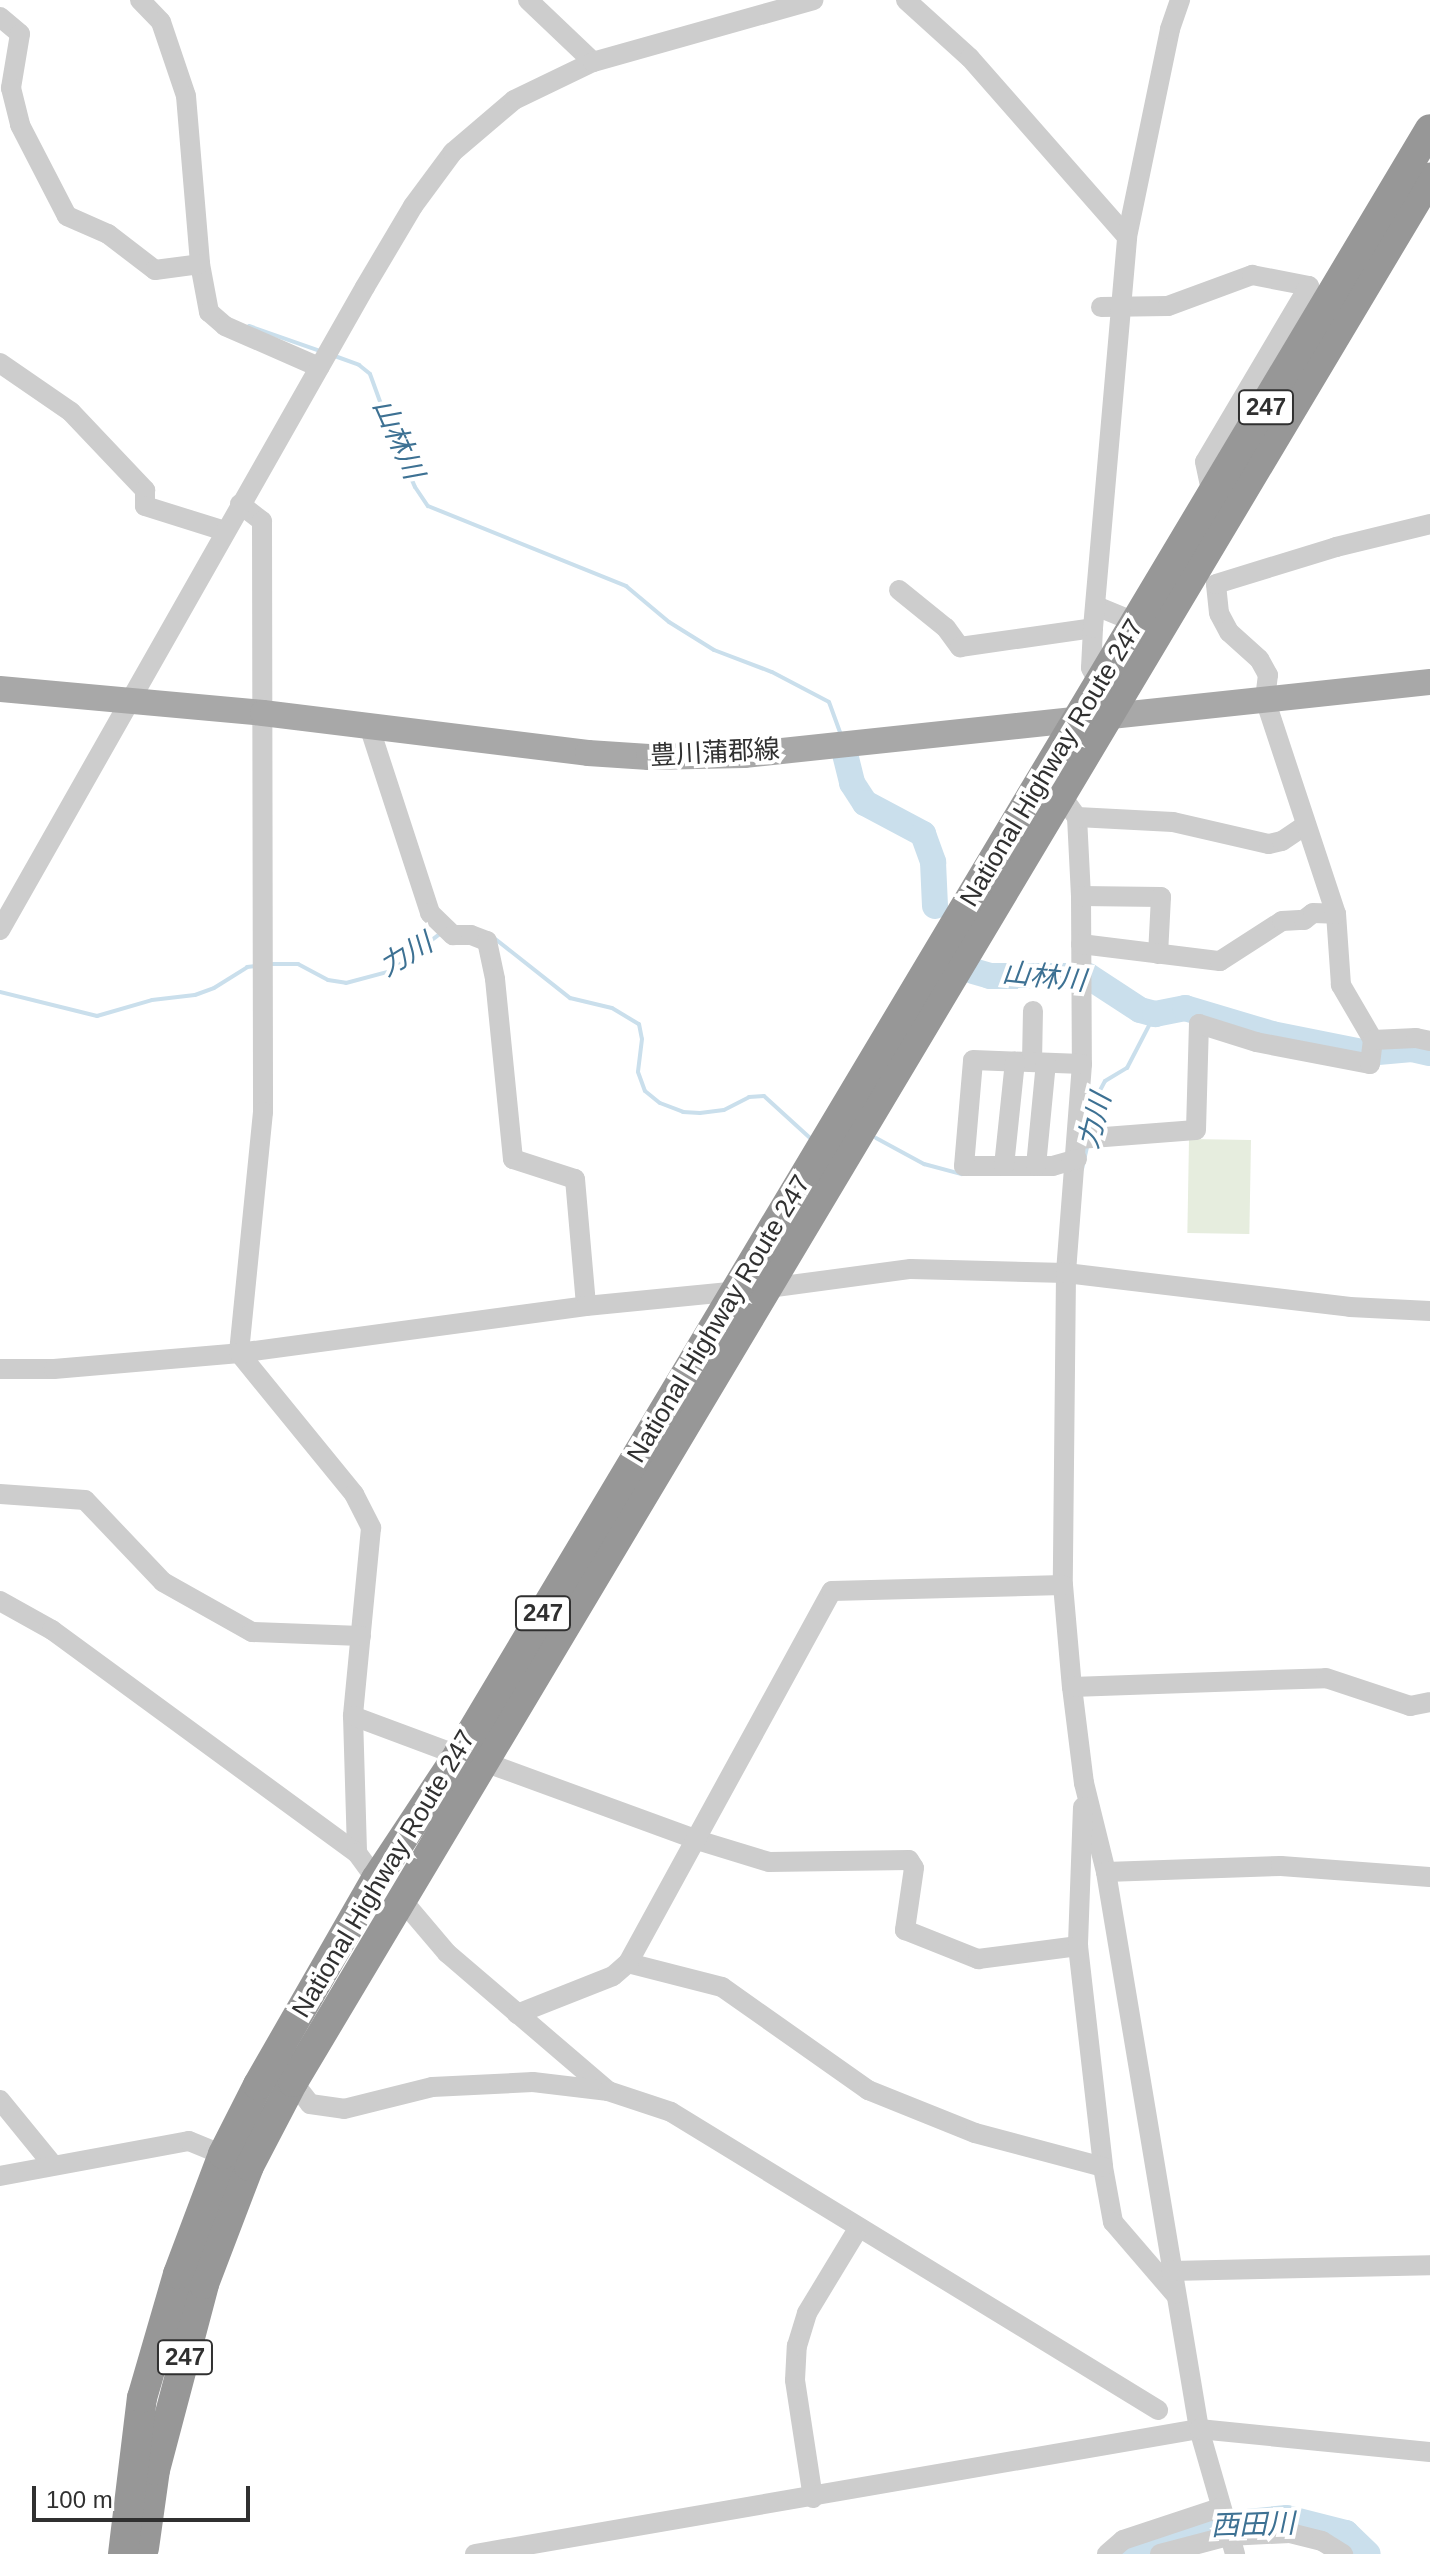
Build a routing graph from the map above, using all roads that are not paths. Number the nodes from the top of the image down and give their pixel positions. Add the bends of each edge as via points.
1 (140, 0) edge
2 (528, 0) edge
3 (813, 0) edge
4 (906, 0) edge
5 (1180, 0) edge
6 (0, 17) edge
7 (593, 62) junction
8 (1430, 129) edge
9 (1430, 178) edge
10 (1127, 237) junction
11 (200, 264) junction
12 (1123, 306) junction
13 (1101, 307) dead end
14 (0, 363) edge
15 (321, 365) junction
16 (1212, 496) junction
17 (240, 504) junction
18 (1430, 524) edge
19 (225, 531) junction
20 (899, 590) dead end
21 (1096, 606) junction
22 (1135, 622) junction
23 (1093, 628) junction
24 (1430, 682) edge
25 (1099, 683) junction
26 (0, 689) edge
27 (1265, 699) junction
28 (131, 702) junction
29 (263, 713) junction
30 (1111, 713) junction
31 (1079, 718) junction
32 (369, 726) junction
33 (1070, 808) junction
34 (1306, 825) junction
35 (1081, 896) junction
36 (1336, 914) junction
37 (0, 928) edge
38 (1081, 944) junction
39 (1158, 954) junction
40 (1033, 1011) dead end
41 (1430, 1041) edge
42 (1372, 1047) junction
43 (1031, 1062) junction
44 (1082, 1064) junction
45 (1081, 1153) junction
46 (1004, 1166) junction
47 (1036, 1166) junction
48 (1066, 1273) junction
49 (768, 1288) junction
50 (736, 1289) junction
51 (586, 1306) junction
52 (1430, 1311) edge
53 (239, 1353) junction
54 (0, 1369) edge
55 (0, 1494) edge
56 (1063, 1585) junction
57 (0, 1601) edge
58 (361, 1636) junction
59 (1072, 1687) junction
60 (1430, 1702) edge
61 (353, 1716) junction
62 (472, 1759) junction
63 (1084, 1783) junction
64 (697, 1840) junction
65 (357, 1853) junction
66 (1106, 1872) junction
67 (1430, 1877) edge
68 (376, 1879) junction
69 (402, 1900) junction
70 (1078, 1946) junction
71 (628, 1963) junction
72 (517, 2014) junction
73 (293, 2082) junction
74 (608, 2091) junction
75 (0, 2100) edge
76 (236, 2160) junction
77 (53, 2165) junction
78 (1103, 2167) junction
79 (0, 2176) edge
80 (859, 2227) junction
81 (1430, 2265) edge
82 (1171, 2271) junction
83 (1175, 2294) junction
84 (1158, 2410) dead end
85 (1199, 2429) junction
86 (1430, 2452) edge
87 (813, 2498) junction
88 (1219, 2508) junction
89 (1231, 2545) edge
90 (123, 2554) edge
91 (144, 2554) edge
92 (475, 2554) edge
93 (1107, 2554) edge
94 (1160, 2554) edge
95 (1343, 2554) edge

1 - 11 street via 161,22 186,96
2 - 7 street
3 - 7 street
4 - 10 street via 970,58
5 - 10 street
6 - 11 street via 20,34 11,88 20,125 67,216 108,234 155,270
7 - 15 street via 514,100 453,152 413,206
8 - 16 highway, National Highway Route 247 / 247
9 - 30 highway, National Highway Route 247 / 247
10 - 12 street
11 - 15 street via 203,294 217,319
12 - 13 street
12 - 16 street via 1168,306 1252,275 1309,286 1205,462
12 - 21 street
14 - 19 street via 71,412 145,490 145,506
15 - 17 street
16 - 22 highway, National Highway Route 247 / 247
17 - 19 street
17 - 29 street via 262,521
18 - 27 street via 1216,584 1219,613 1229,632 1259,659 1268,675
19 - 28 street
20 - 23 street via 946,628 960,647
21 - 22 street
21 - 23 street
22 - 25 highway, National Highway Route 247 / 247
23 - 25 street via 1091,668
24 - 27 main road, 豊川蒲郡線
25 - 31 highway, National Highway Route 247 / 247
26 - 28 main road, 豊川蒲郡線
27 - 30 main road, 豊川蒲郡線
27 - 34 street
28 - 29 main road, 豊川蒲郡線
28 - 37 street
29 - 32 main road, 豊川蒲郡線
29 - 53 street via 263,1112
30 - 31 main road, 豊川蒲郡線
30 - 33 highway, National Highway Route 247 / 247
31 - 32 main road, 豊川蒲郡線 via 744,755 649,757
31 - 50 highway, National Highway Route 247 / 247
32 - 51 street via 430,913 446,929 487,941 513,1159 575,1179
33 - 34 street via 1173,822 1269,844
33 - 35 street
33 - 49 highway, National Highway Route 247 / 247
34 - 36 street
35 - 38 street
35 - 39 street via 1161,897
36 - 39 street via 1282,921 1220,961
36 - 42 street via 1341,985
38 - 39 street
38 - 44 street
40 - 43 street
41 - 42 street
42 - 45 street via 1370,1064 1256,1042 1199,1024 1196,1130
43 - 44 street
43 - 46 street
43 - 46 street via 973,1060 964,1166
43 - 47 street
44 - 45 street
45 - 47 street via 1053,1166
45 - 48 street
46 - 47 street
48 - 49 street via 911,1269
48 - 52 street via 1350,1307
48 - 56 street
49 - 50 street
49 - 62 highway, National Highway Route 247 / 247
50 - 51 street
50 - 62 highway, National Highway Route 247 / 247
51 - 53 street
53 - 54 street
53 - 58 street via 354,1494 371,1528
55 - 58 street via 85,1500 163,1582 252,1632
56 - 59 street
56 - 64 street via 832,1591
57 - 65 street via 52,1630
58 - 61 street
59 - 60 street via 1326,1678 1410,1706
59 - 63 street
61 - 62 street
61 - 65 street
62 - 64 street
62 - 68 highway, National Highway Route 247 / 247
62 - 69 highway, National Highway Route 247 / 247
63 - 66 street
63 - 70 street
64 - 70 street via 769,1862 909,1860 914,1868 905,1930 978,1959
64 - 71 street
65 - 68 street
66 - 67 street via 1281,1866
66 - 82 street
68 - 76 highway, National Highway Route 247 / 247 via 258,2085
69 - 72 street via 447,1953
69 - 73 highway, National Highway Route 247 / 247
70 - 78 street
71 - 72 street via 613,1976
71 - 78 street via 722,1987 868,2090 975,2133
72 - 74 street
73 - 74 street via 310,2104 344,2109 432,2087 533,2082
73 - 76 highway, National Highway Route 247 / 247
74 - 80 street via 671,2112
75 - 77 street
76 - 77 street via 189,2141
76 - 90 highway, National Highway Route 247 / 247 via 178,2274 142,2398
76 - 91 highway, National Highway Route 247 / 247 via 155,2470
77 - 79 street
78 - 83 street via 1113,2222
80 - 84 street
80 - 87 street via 807,2313 797,2346 795,2380
81 - 82 street
82 - 83 street
83 - 85 street
85 - 86 street
85 - 87 street
85 - 88 street
87 - 92 street
88 - 89 street
88 - 93 street via 1123,2540
89 - 94 street
89 - 95 street via 1290,2533 1322,2541

